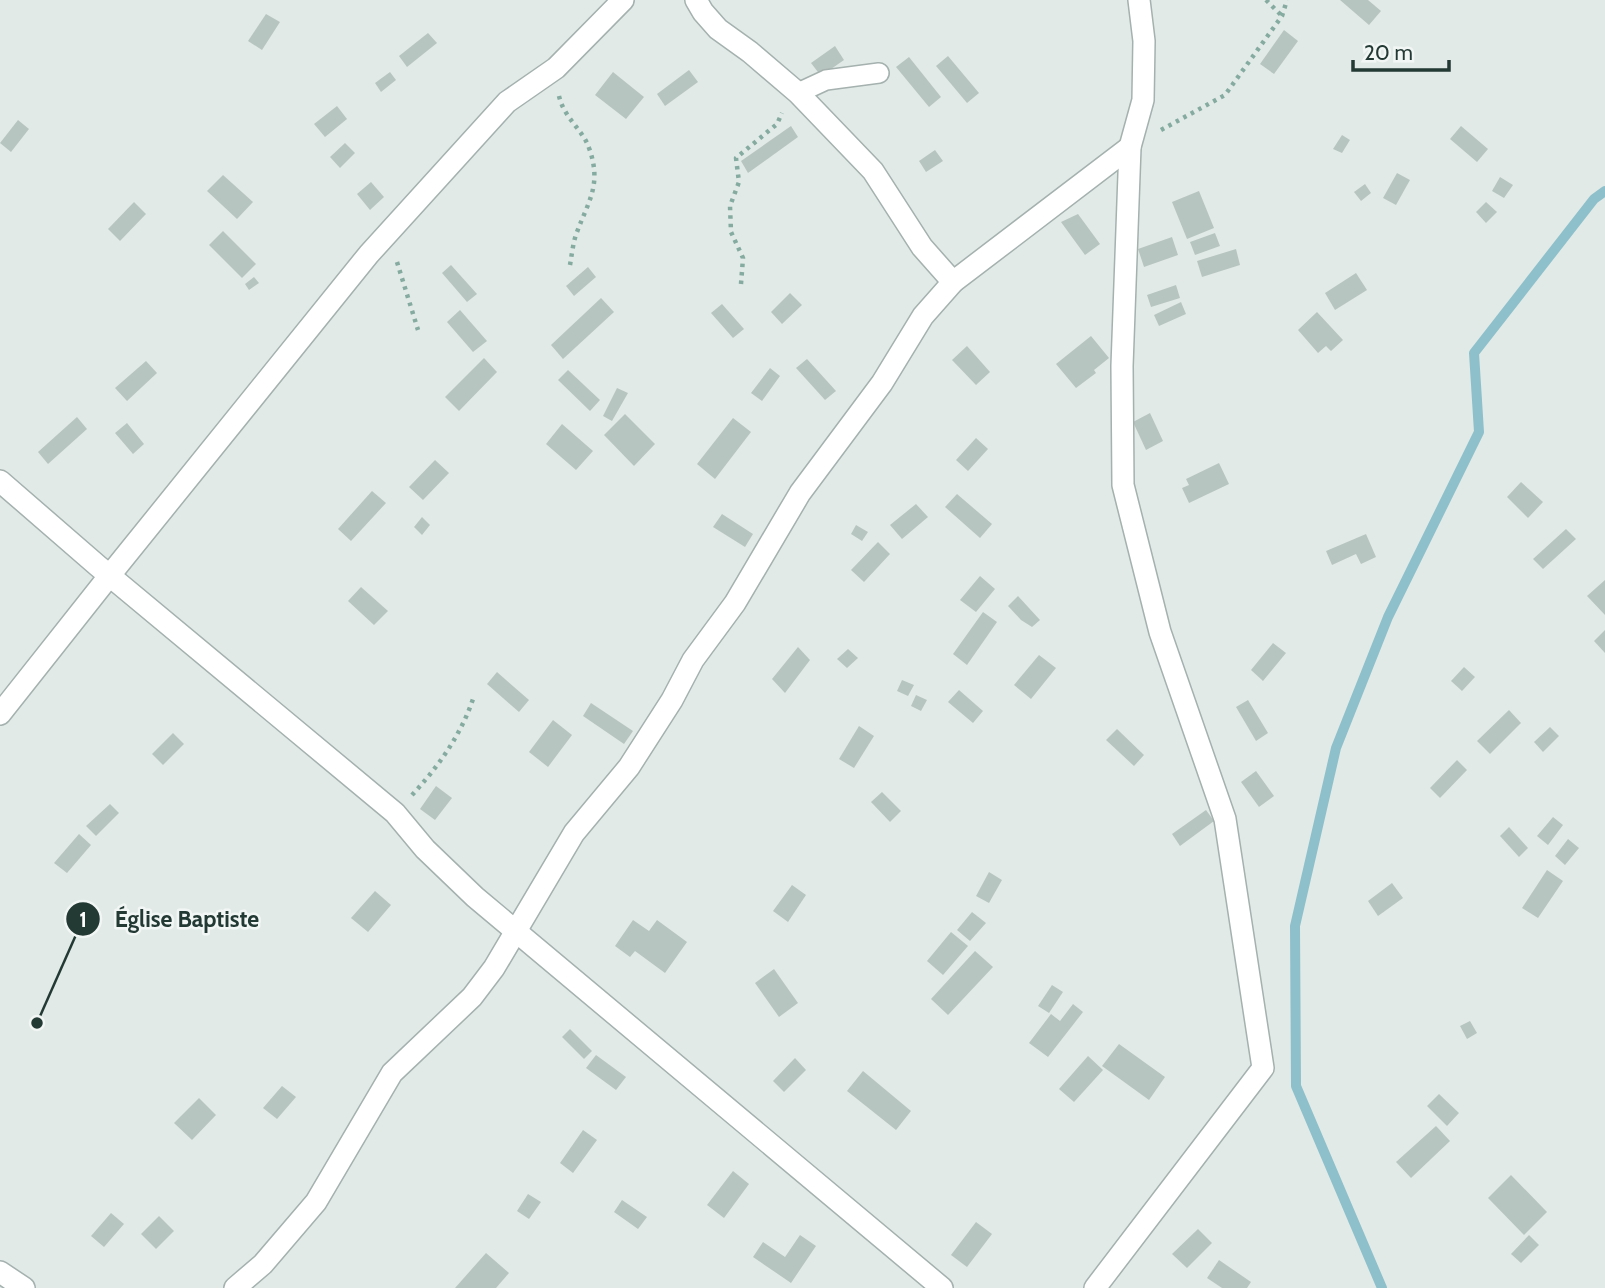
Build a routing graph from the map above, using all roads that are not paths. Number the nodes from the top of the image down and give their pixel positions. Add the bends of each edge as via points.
1 (623, 0) edge
2 (696, 0) edge
3 (1139, 0) edge
4 (878, 73) dead end
5 (798, 93) junction
6 (1130, 147) junction
7 (953, 282) junction
8 (0, 481) edge
9 (110, 575) junction
10 (0, 714) edge
11 (517, 930) junction
12 (0, 1272) edge
13 (24, 1288) edge
14 (236, 1288) edge
15 (942, 1288) edge
16 (1095, 1288) edge

1 - 9 street via 556,68 507,102 390,231
2 - 5 street via 718,29
3 - 6 street via 1143,100
4 - 5 lane via 826,79
5 - 7 street via 873,171 922,247
6 - 7 street
6 - 16 street via 1123,485 1160,632 1225,819 1263,1069
7 - 11 street via 923,316 882,383 800,493 629,767 574,833
8 - 9 street
9 - 10 street
9 - 11 street via 395,813 475,897
11 - 14 street via 472,998 392,1073 316,1202
11 - 15 street
12 - 13 street

